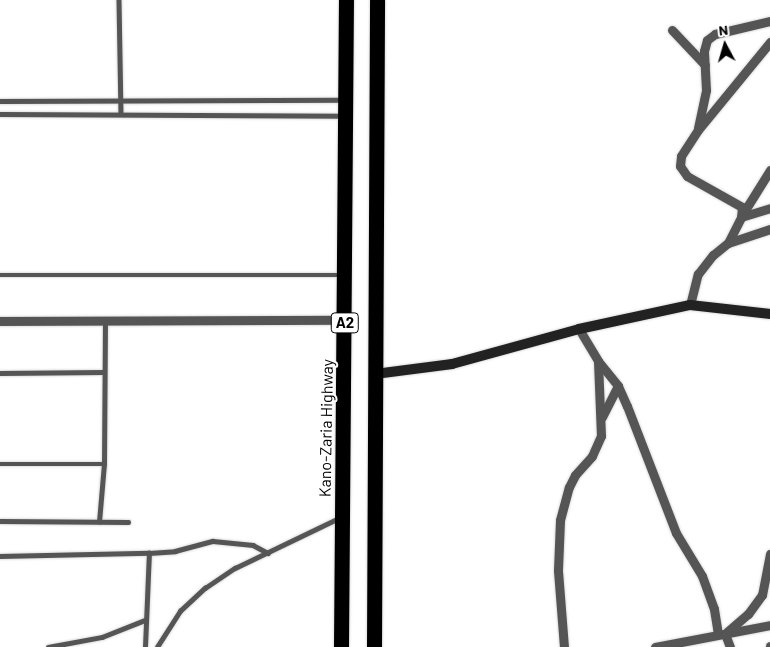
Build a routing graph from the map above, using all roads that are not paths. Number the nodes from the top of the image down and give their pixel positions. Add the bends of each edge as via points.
1 (119, 0) edge
2 (346, 0) edge
3 (377, 0) edge
4 (770, 21) edge
5 (672, 30) dead end
6 (770, 42) edge
7 (705, 65) junction
8 (122, 99) junction
9 (345, 100) junction
10 (0, 101) edge
11 (121, 113) junction
12 (0, 114) edge
13 (345, 116) junction
14 (698, 130) junction
15 (770, 170) edge
16 (770, 208) edge
17 (741, 218) junction
18 (770, 229) edge
19 (728, 243) junction
20 (0, 275) edge
21 (345, 275) junction
22 (690, 305) junction
23 (770, 314) edge
24 (345, 320) junction
25 (0, 321) edge
26 (105, 321) junction
27 (579, 329) junction
28 (598, 361) junction
29 (104, 372) junction
30 (0, 373) edge
31 (375, 374) junction
32 (618, 386) junction
33 (601, 417) junction
34 (0, 464) edge
35 (104, 464) junction
36 (343, 516) junction
37 (0, 521) edge
38 (100, 522) junction
39 (128, 522) dead end
40 (149, 553) junction
41 (268, 554) junction
42 (770, 554) edge
43 (0, 556) edge
44 (145, 620) junction
45 (770, 625) edge
46 (721, 634) junction
47 (48, 647) edge
48 (146, 647) edge
49 (157, 647) edge
50 (341, 647) edge
51 (374, 647) edge
52 (564, 647) edge
53 (655, 647) edge
54 (730, 647) edge

1 - 8 lane
2 - 9 highway, Kano-Zaria Highway / A2
3 - 31 highway, A2
4 - 7 street via 710,37 704,51
5 - 7 street
6 - 14 street
7 - 14 street via 706,90
8 - 9 lane
8 - 10 lane
8 - 11 lane
9 - 13 highway, Kano-Zaria Highway / A2
11 - 12 lane
11 - 13 lane
13 - 21 highway, Kano-Zaria Highway / A2
14 - 17 street via 681,156 680,166 687,176 742,206
15 - 17 street
16 - 17 street
17 - 19 street
18 - 19 street
19 - 22 street via 698,274
20 - 21 lane
21 - 24 highway, Kano-Zaria Highway / A2
22 - 23 street
22 - 27 street
24 - 26 street
24 - 36 highway, Kano-Zaria Highway / A2
25 - 26 street
26 - 29 lane
27 - 28 street
27 - 31 street via 452,364
28 - 32 street
28 - 33 street
29 - 30 lane
29 - 35 lane
31 - 51 highway, A2
32 - 33 street
32 - 46 street via 676,533 702,576
33 - 52 street via 598,447 575,475 562,509 558,553
34 - 35 lane
35 - 38 lane
36 - 41 lane
36 - 50 highway, Kano-Zaria Highway / A2
37 - 38 lane
38 - 39 lane
40 - 41 lane via 175,551 213,541 246,543
40 - 43 lane
40 - 44 lane
41 - 49 lane via 235,568 206,588 180,611
42 - 46 street via 762,595 748,614
44 - 47 lane via 102,638
44 - 48 lane
45 - 46 street
46 - 53 street
46 - 54 street

